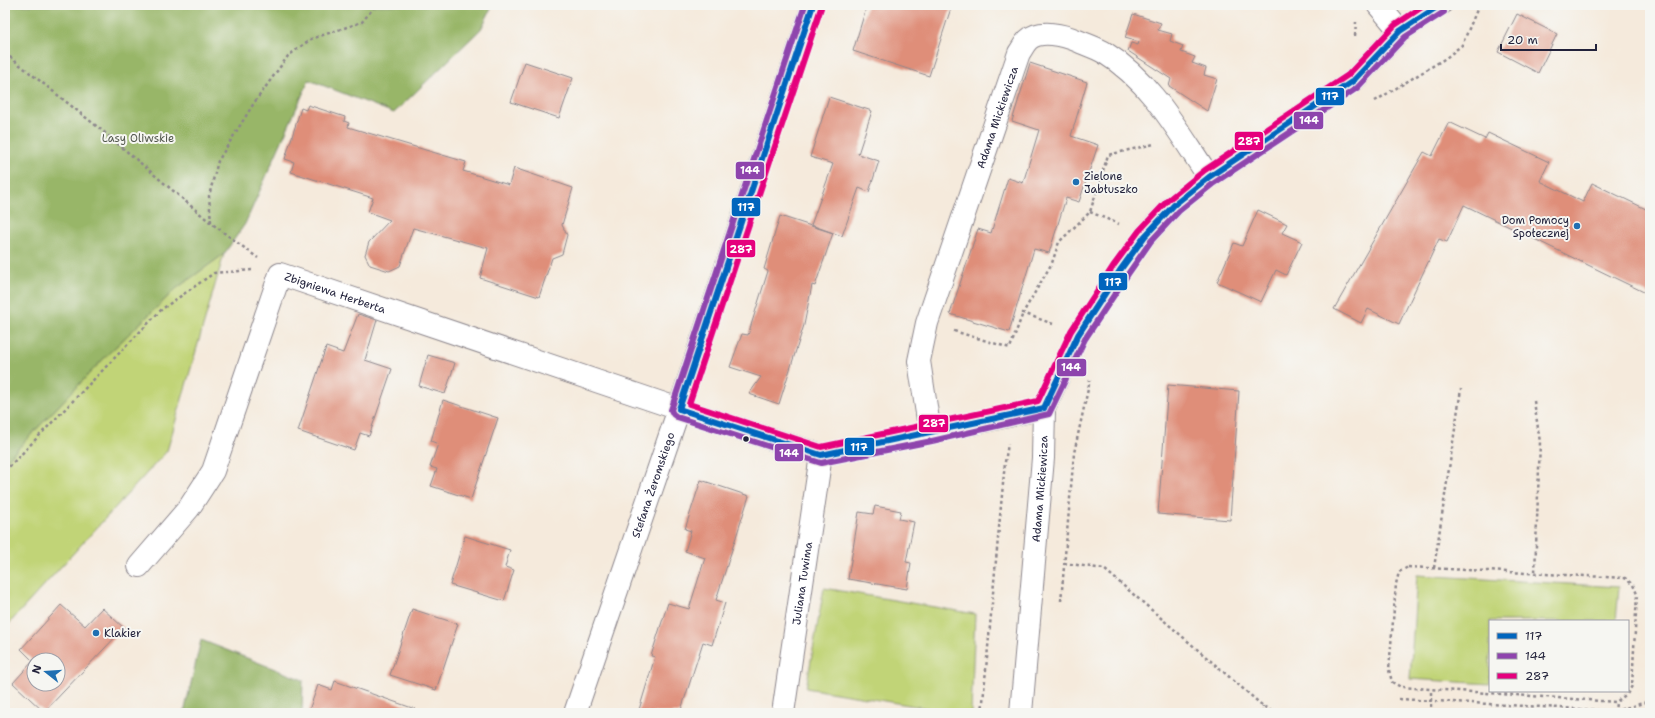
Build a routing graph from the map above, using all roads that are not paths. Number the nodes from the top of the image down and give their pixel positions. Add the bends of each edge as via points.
1 (813, 5) edge
2 (1378, 5) edge
3 (1440, 5) edge
4 (1400, 31) junction
5 (1208, 177) junction
6 (1044, 408) junction
7 (679, 409) junction
8 (930, 433) junction
9 (821, 455) junction
10 (139, 566) dead end
11 (575, 713) edge
12 (783, 713) edge
13 (1021, 713) edge

1 - 7 street, Stefana Żeromskiego
2 - 4 street
3 - 4 street, Adama Mickiewicza
4 - 5 street, Adama Mickiewicza via 1353,81
5 - 6 street, Adama Mickiewicza via 1174,205 1145,236 1121,269 1078,335
5 - 8 street, Adama Mickiewicza via 1143,84 1123,66 1104,53 1071,38 1055,34 1039,35 1028,40 1019,53 927,323 919,361
6 - 8 street
6 - 13 street, Adama Mickiewicza
7 - 9 street
7 - 10 street, Zbigniewa Herberta via 280,274 214,471 189,508
7 - 11 street, Stefana Żeromskiego
8 - 9 street
9 - 12 street, Juliana Tuwima

